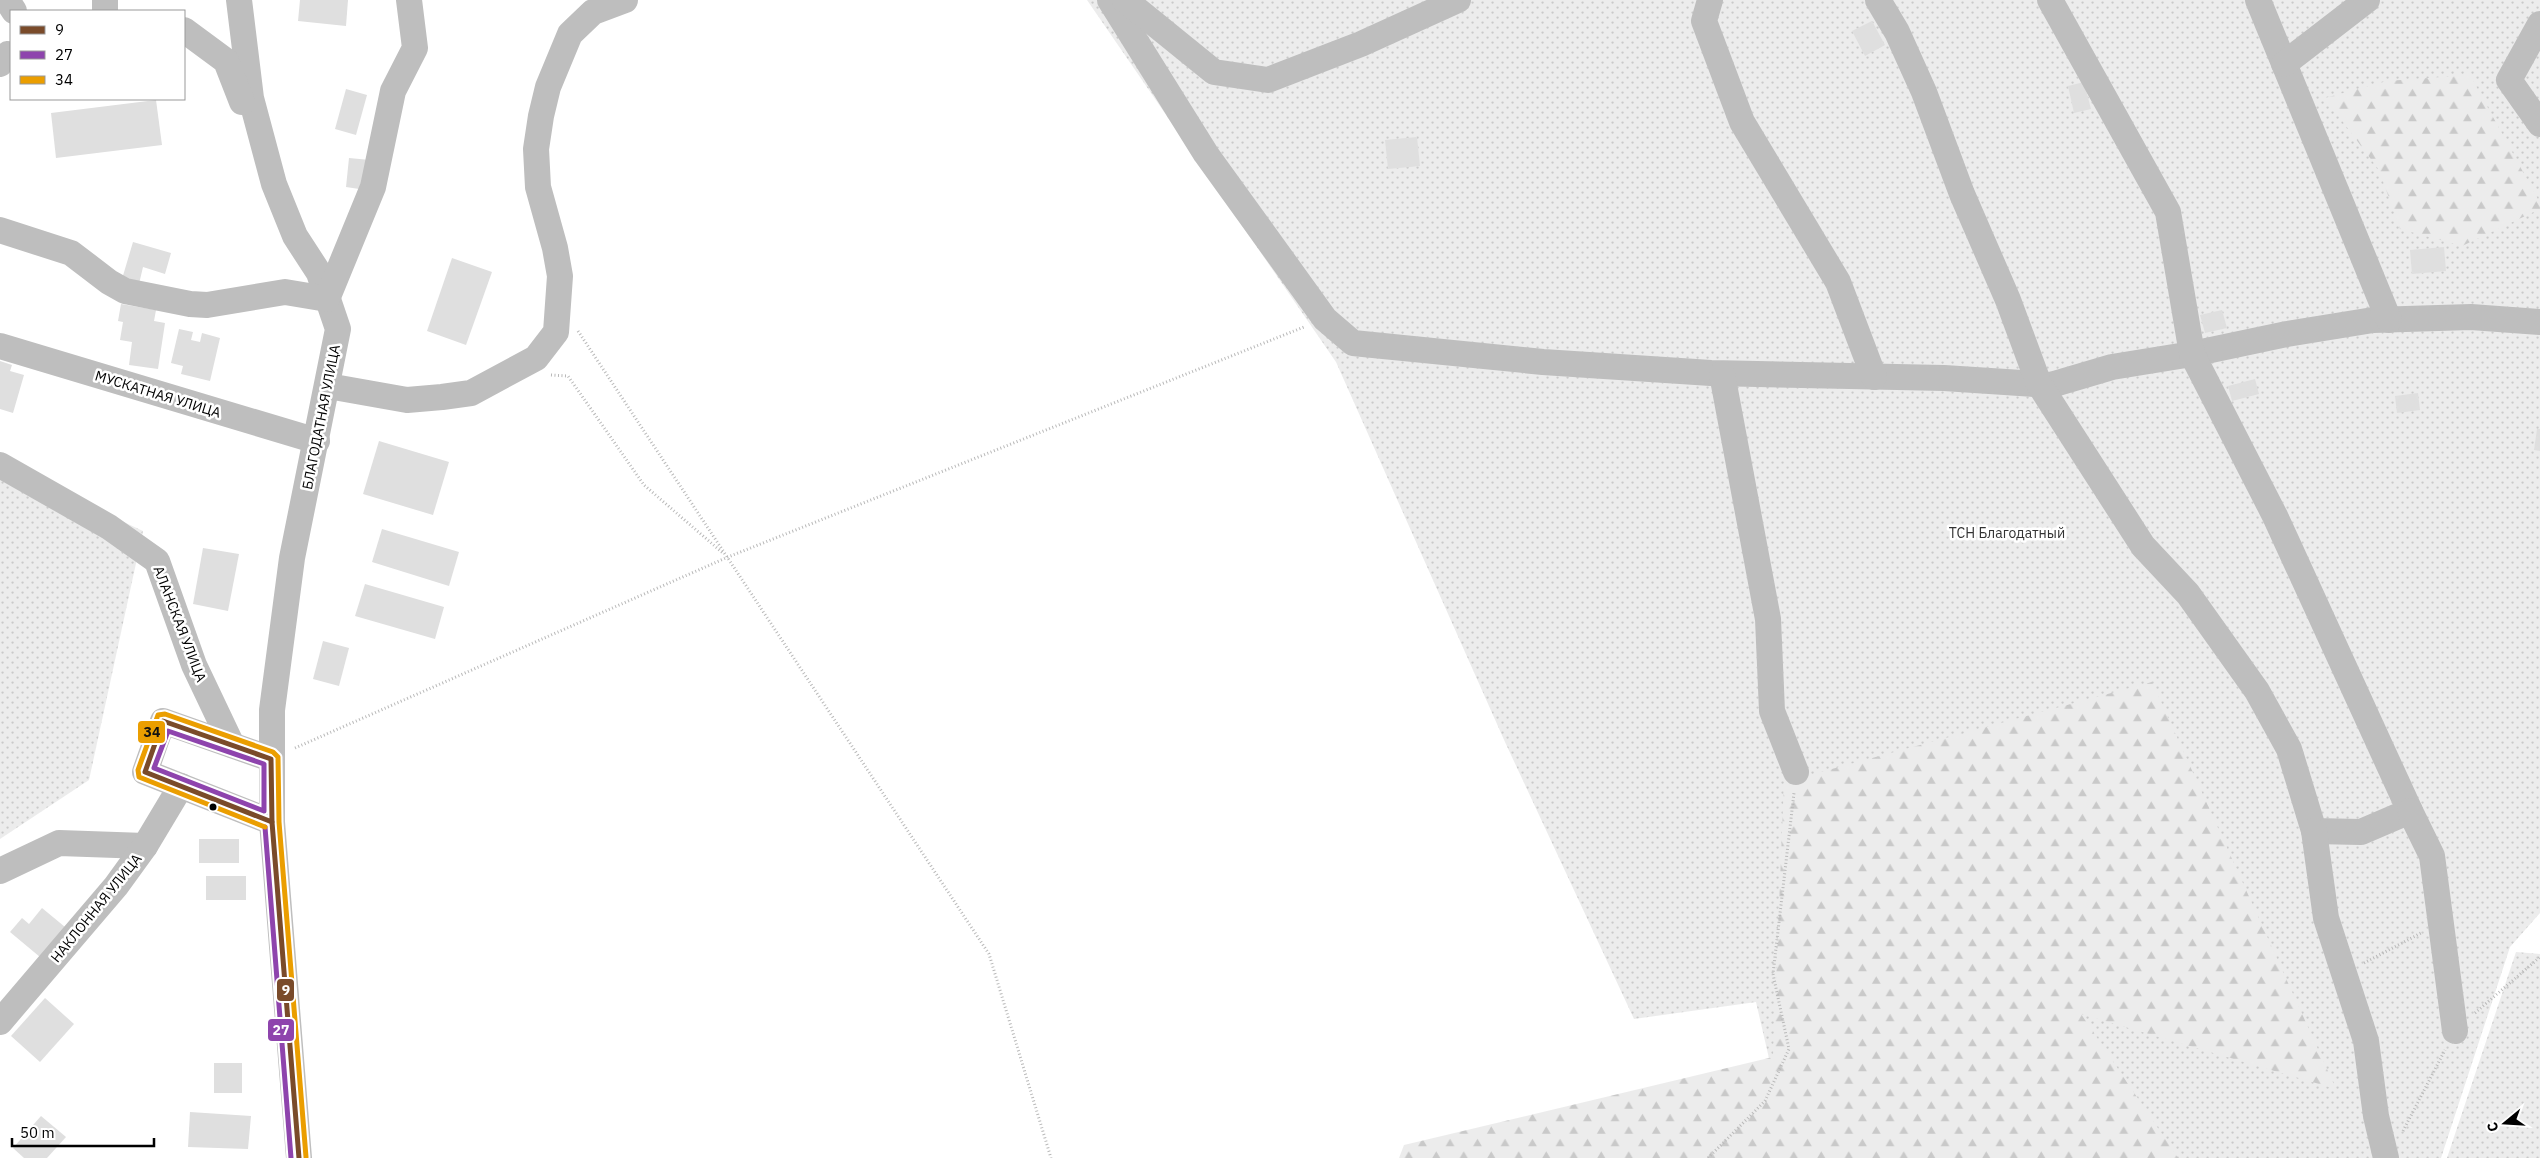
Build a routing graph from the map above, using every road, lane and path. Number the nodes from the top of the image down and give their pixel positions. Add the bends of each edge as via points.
1 (239, 0) edge
2 (409, 0) edge
3 (625, 0) edge
4 (1110, 0) edge
5 (1125, 0) edge
6 (1458, 0) edge
7 (1710, 0) edge
8 (1878, 0) edge
9 (2050, 0) edge
10 (2258, 0) edge
11 (2367, 0) edge
12 (2540, 24) edge
13 (185, 31) edge
14 (2284, 64) junction
15 (2540, 124) edge
16 (274, 184) junction
17 (0, 230) edge
18 (327, 299) junction
19 (559, 301) junction
20 (1325, 319) junction
21 (2389, 320) junction
22 (2540, 322) edge
23 (0, 346) edge
24 (2192, 354) junction
25 (1722, 374) junction
26 (550, 375) dead end
27 (1874, 377) junction
28 (2039, 384) junction
29 (328, 386) junction
30 (316, 441) junction
31 (0, 465) edge
32 (728, 557) junction
33 (232, 745) junction
34 (271, 759) junction
35 (1796, 772) joint
36 (181, 786) junction
37 (2410, 811) junction
38 (272, 822) junction
39 (2314, 831) junction
40 (145, 846) junction
41 (0, 871) edge
42 (2441, 923) junction
43 (2345, 975) junction
44 (0, 1022) edge
45 (2455, 1031) dead end
46 (299, 1158) edge
47 (1051, 1158) edge
48 (1708, 1158) edge
49 (2386, 1158) edge

1 - 16 street, БЛАГОДАТНАЯ УЛИЦА via 251,98
2 - 18 street via 415,48 393,91 373,187
3 - 19 street via 593,12 570,34 541,116 536,149 538,187 556,248
4 - 20 street via 1206,154
5 - 6 street via 1214,72 1268,80 1361,44
7 - 27 street via 1704,22 1742,122 1838,282
8 - 28 street via 1897,32 1924,92
9 - 24 street via 2168,212
10 - 14 street
11 - 14 street
12 - 15 street via 2510,80
13 - 16 street via 226,61
14 - 21 street
16 - 18 street, БЛАГОДАТНАЯ УЛИЦА via 295,236 319,273
17 - 18 street via 71,253 125,291 197,305 285,292
18 - 29 street, БЛАГОДАТНАЯ УЛИЦА via 338,329
19 - 29 street via 556,332 536,358 471,393 408,400
19 - 32 path
20 - 25 street via 1353,343 1543,362
20 - 32 path
21 - 22 street via 2471,317
21 - 24 street via 2287,334
23 - 30 street, МУСКАТНАЯ УЛИЦА
24 - 28 street via 2112,367 2051,385
24 - 37 street via 2275,516
25 - 27 street
25 - 35 street via 1768,619 1772,710
26 - 32 path via 568,376 644,485
27 - 28 street
28 - 39 street via 2143,546 2188,594 2257,691 2289,749
29 - 30 street, БЛАГОДАТНАЯ УЛИЦА
30 - 34 street, БЛАГОДАТНАЯ УЛИЦА via 292,558 272,710
31 - 33 street, АЛАНСКАЯ УЛИЦА via 109,528 156,561 194,665
32 - 34 path
32 - 47 path via 989,954
33 - 34 street
33 - 36 street via 163,721 145,772
34 - 38 street, БЛАГОДАТНАЯ УЛИЦА
35 - 48 path via 1773,974 1789,1049 1765,1101
36 - 38 street
36 - 40 street, НАКЛОННАЯ УЛИЦА
37 - 39 street via 2361,832
37 - 42 street via 2432,856
38 - 46 street, БЛАГОДАТНАЯ УЛИЦА
39 - 43 street via 2326,918
40 - 41 street via 59,843
40 - 44 street, НАКЛОННАЯ УЛИЦА via 116,886
42 - 43 path
42 - 45 street
43 - 49 street via 2366,1041 2376,1116

